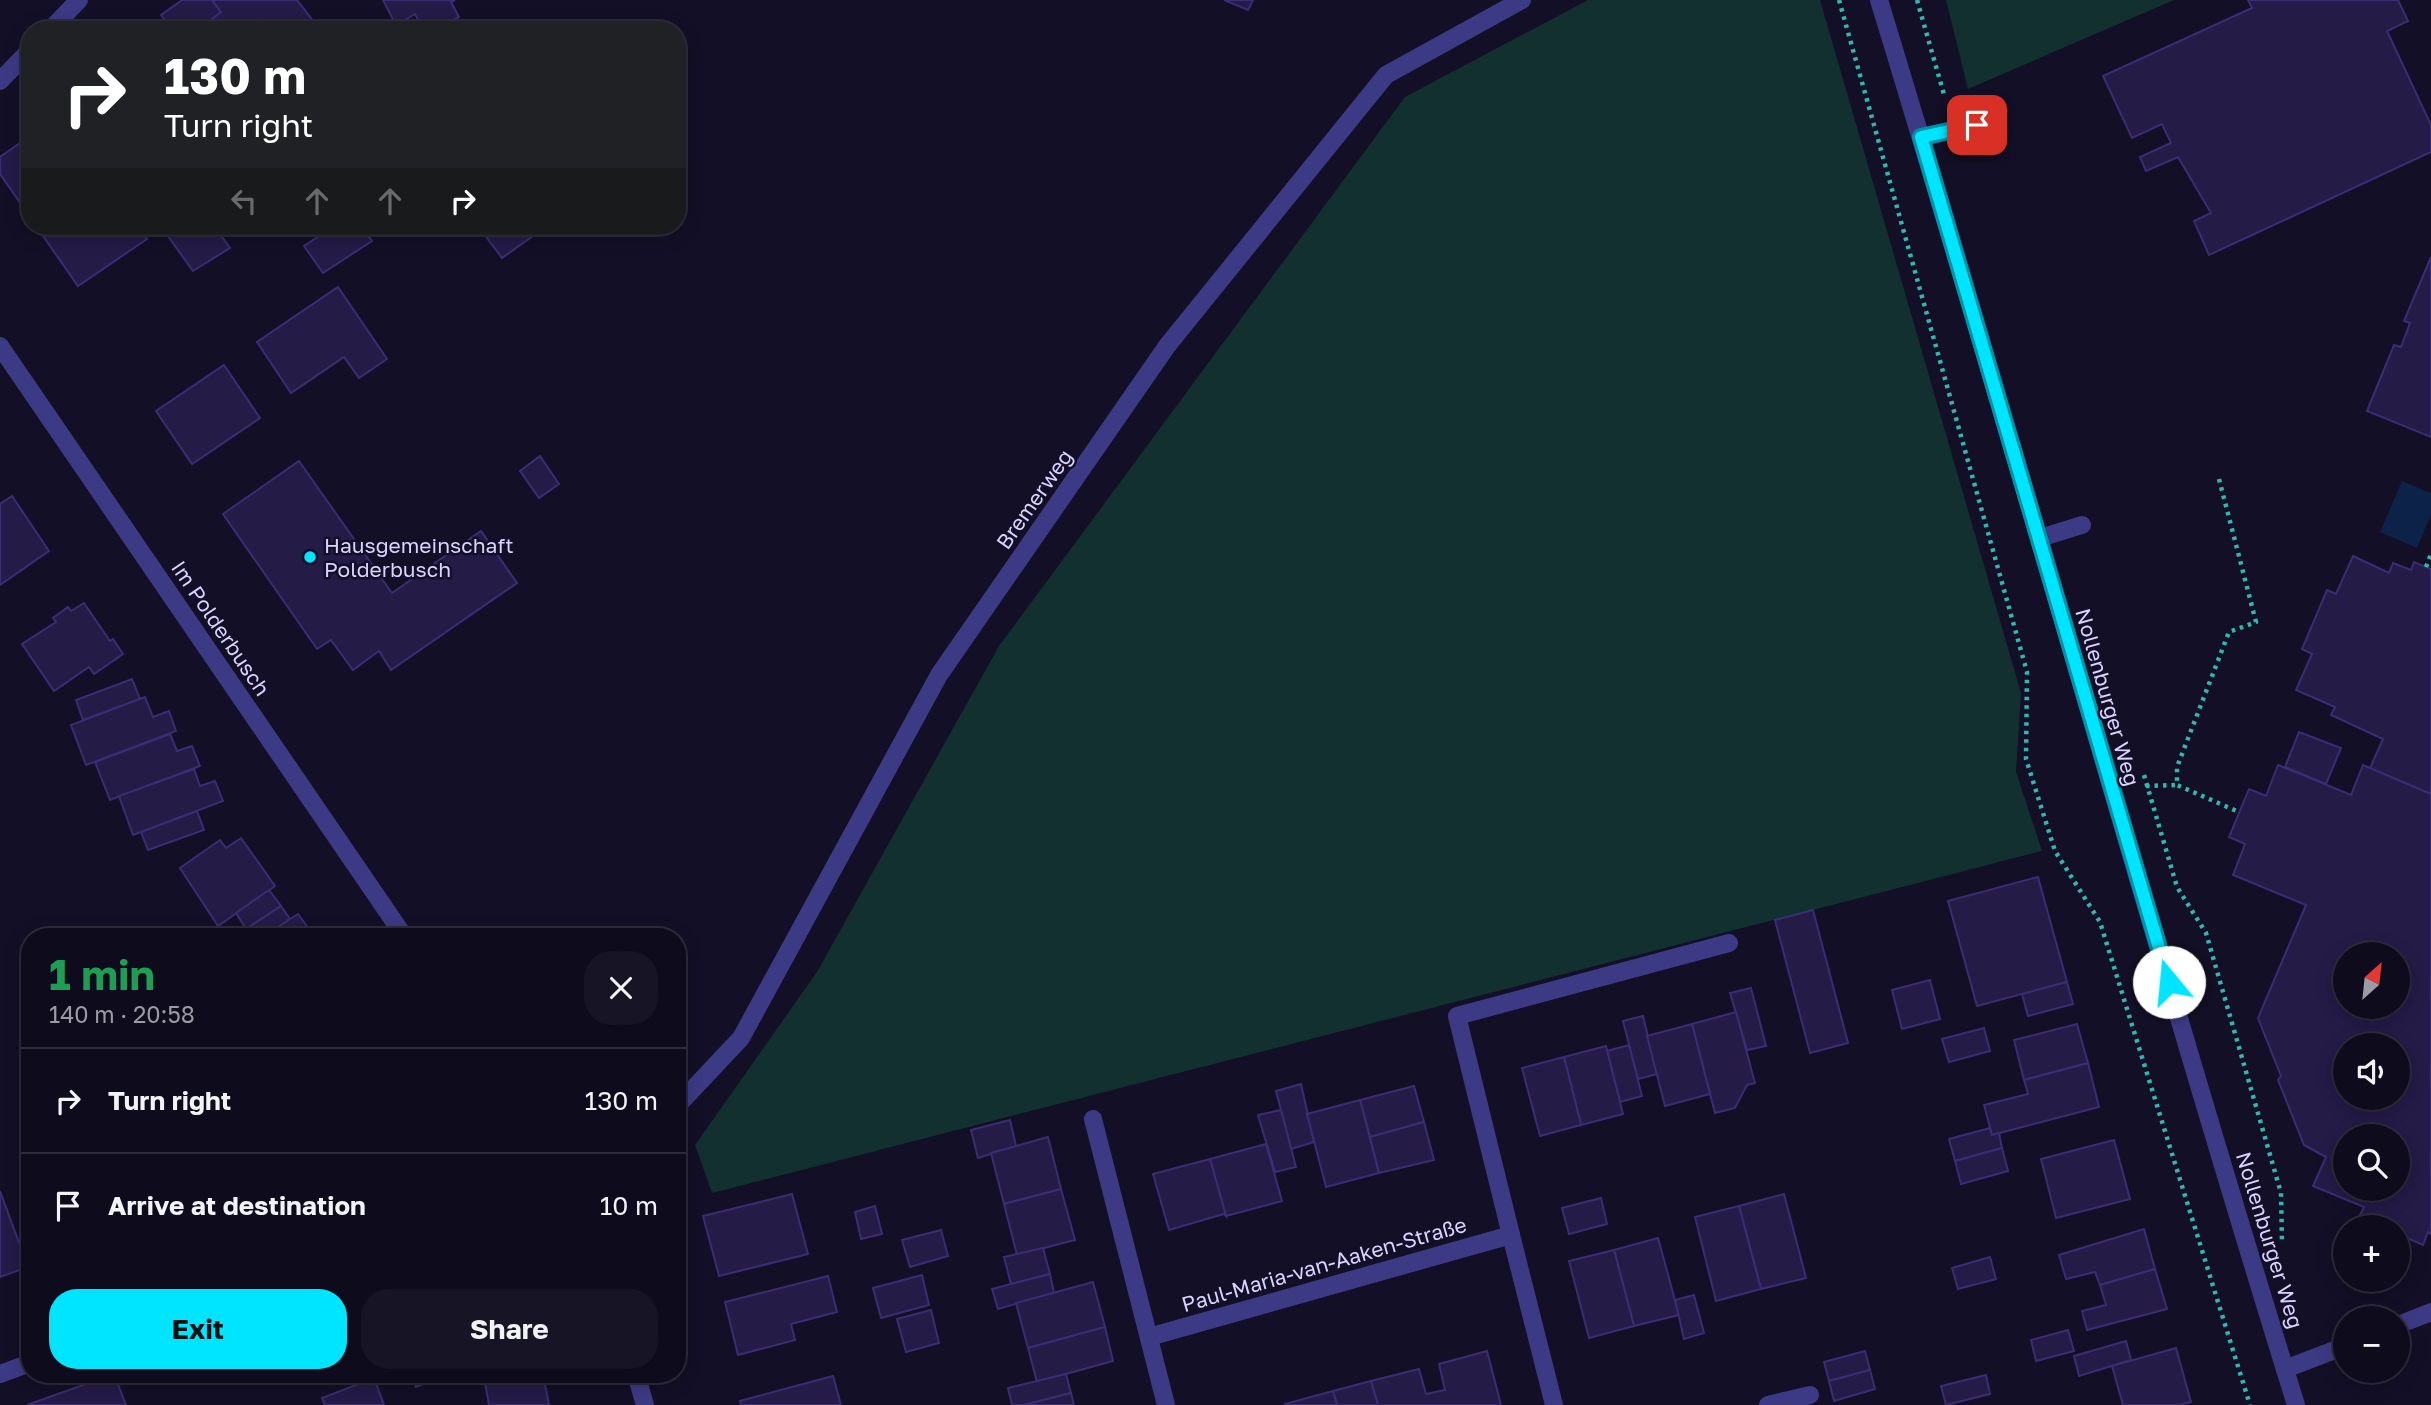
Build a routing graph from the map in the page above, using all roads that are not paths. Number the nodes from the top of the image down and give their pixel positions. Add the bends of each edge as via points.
1 (79, 0) edge
2 (1522, 0) edge
3 (1879, 0) edge
4 (59, 21) edge
5 (21, 59) edge
6 (0, 81) edge
7 (1977, 125) dead end
8 (1921, 137) junction
9 (0, 346) edge
10 (2082, 525) dead end
11 (2040, 538) junction
12 (399, 928) edge
13 (1729, 943) dead end
14 (686, 1096) edge
15 (1093, 1119) dead end
16 (1511, 1235) junction
17 (2431, 1312) edge
18 (2410, 1320) edge
19 (1149, 1337) junction
20 (2333, 1351) edge
21 (21, 1366) edge
22 (2285, 1369) junction
23 (0, 1374) edge
24 (639, 1383) edge
25 (1810, 1395) dead end
26 (645, 1405) edge
27 (1166, 1405) edge
28 (1554, 1405) edge
29 (1768, 1405) edge
30 (2296, 1405) edge

1 - 4 street
2 - 14 street, Bremerweg via 1386,75 1167,346 939,675 741,1038
3 - 8 street, Nollenburger Weg
5 - 6 street
7 - 8 street
8 - 11 street, Nollenburger Weg
9 - 12 street, Im Polderbusch
10 - 11 street
11 - 22 street, Nollenburger Weg via 2114,802
13 - 16 street via 1457,1016
15 - 19 street
16 - 19 street, Paul-Maria-van-Aaken-Straße
16 - 28 street
17 - 18 street
19 - 27 street
20 - 22 street
21 - 23 street
22 - 30 street, Nollenburger Weg
24 - 26 street
25 - 29 street

